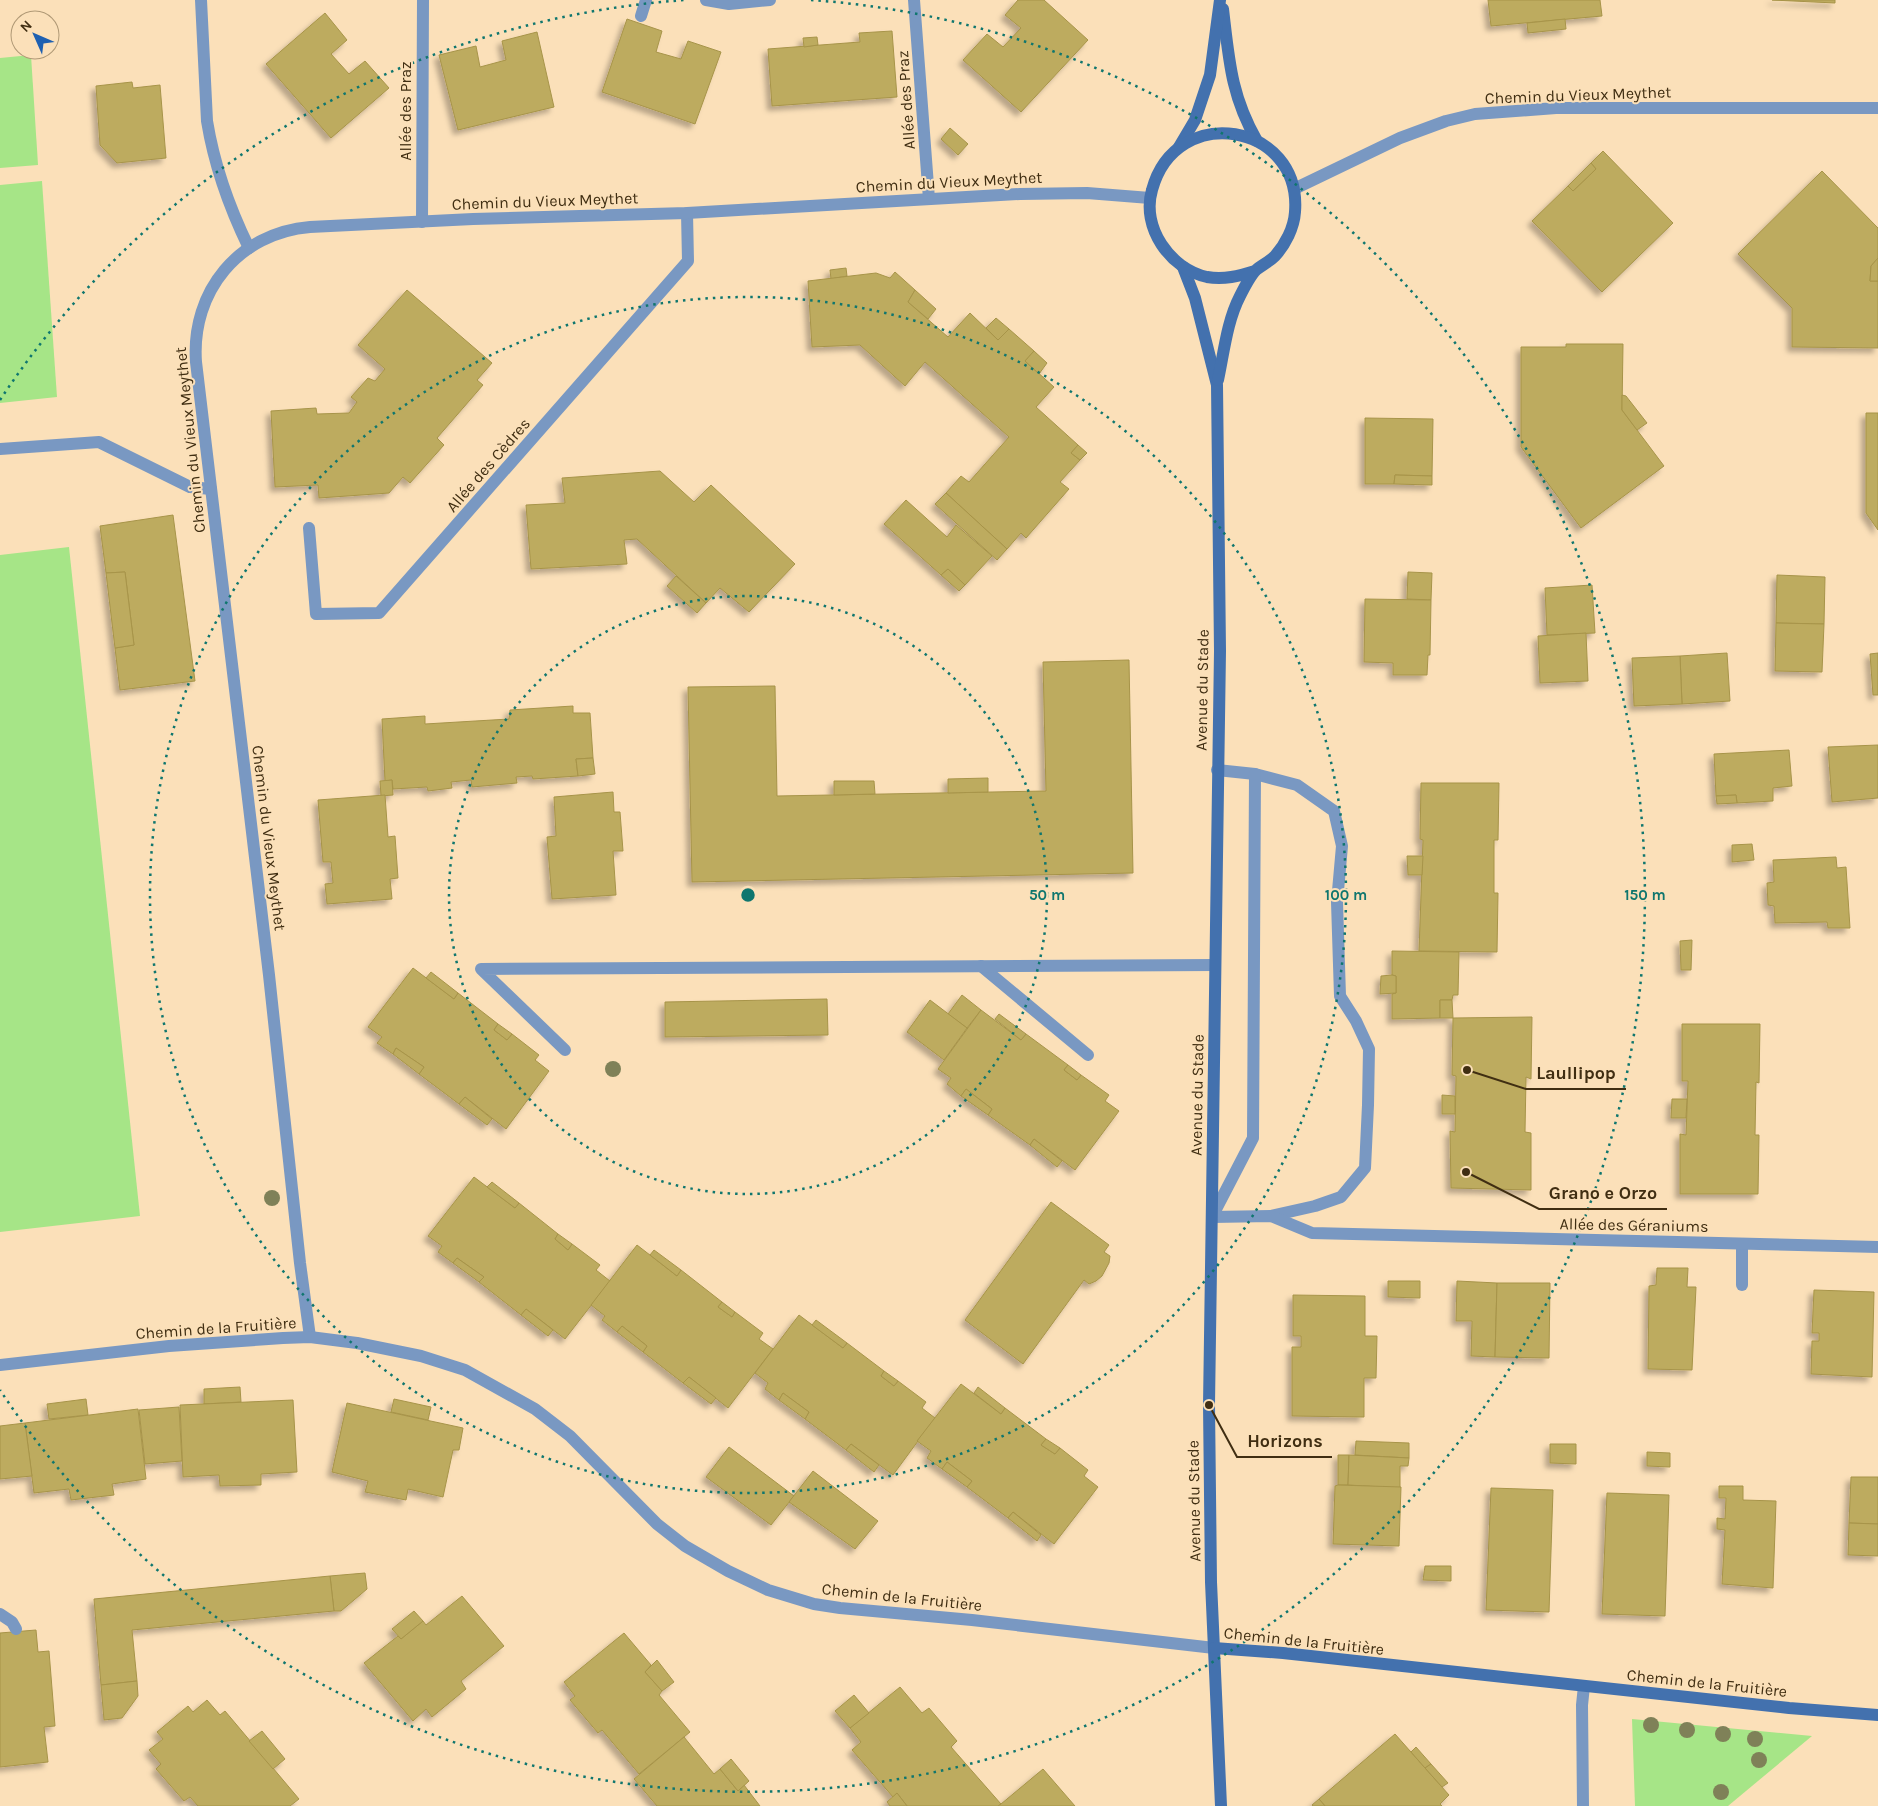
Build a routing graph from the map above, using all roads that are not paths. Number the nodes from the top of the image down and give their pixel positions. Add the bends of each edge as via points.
1 (201, 0) edge
2 (423, 0) edge
3 (646, 0) edge
4 (706, 0) edge
5 (770, 0) edge
6 (915, 0) edge
7 (1221, 0) edge
8 (641, 16) dead end
9 (1878, 108) edge
10 (1257, 141) junction
11 (1179, 147) junction
12 (1294, 189) junction
13 (1150, 198) junction
14 (929, 199) junction
15 (687, 213) junction
16 (422, 222) junction
17 (249, 248) junction
18 (1183, 267) junction
19 (1255, 271) junction
20 (1217, 385) junction
21 (0, 449) edge
22 (211, 489) junction
23 (309, 528) dead end
24 (1217, 770) junction
25 (1255, 774) junction
26 (1215, 965) junction
27 (981, 966) junction
28 (565, 1050) dead end
29 (1088, 1055) dead end
30 (1212, 1216) junction
31 (1271, 1216) junction
32 (1742, 1244) junction
33 (1878, 1247) edge
34 (1742, 1285) dead end
35 (310, 1337) junction
36 (0, 1365) edge
37 (0, 1614) edge
38 (16, 1629) dead end
39 (1214, 1648) junction
40 (1584, 1686) junction
41 (1878, 1715) edge
42 (1221, 1806) edge
43 (1583, 1806) edge

1 - 17 street via 206,121 218,170
2 - 16 street, Allée des Praz
3 - 8 street
4 - 5 street via 729,4
6 - 14 street, Allée des Praz
7 - 10 main road via 1231,74 1245,120
7 - 11 main road via 1210,76 1195,120
9 - 12 street, Chemin du Vieux Meythet via 1556,108 1475,114 1400,138
10 - 11 main road via 1238,134 1217,132 1197,137
10 - 12 main road via 1274,153 1286,169
11 - 13 main road via 1155,178
12 - 19 main road via 1295,213 1288,237 1275,256
13 - 14 street, Chemin du Vieux Meythet via 1087,193
13 - 18 main road via 1152,225 1164,249
14 - 15 street, Chemin du Vieux Meythet
15 - 16 street, Chemin du Vieux Meythet
15 - 23 street, Allée des Cèdres via 688,260 379,613 316,614
16 - 17 street, Chemin du Vieux Meythet via 300,228 279,233
17 - 22 street, Chemin du Vieux Meythet via 215,283 204,304 196,334 197,376
18 - 19 main road via 1206,276 1231,278
18 - 20 main road, Avenue du Stade via 1195,298
19 - 20 main road, Avenue du Stade via 1239,297 1226,335
20 - 24 main road, Avenue du Stade via 1220,651
21 - 22 street via 99,442 190,487
22 - 35 street, Chemin du Vieux Meythet
24 - 25 street
24 - 26 main road, Avenue du Stade
25 - 30 street via 1253,1138
25 - 31 street via 1297,785 1334,810 1342,846 1337,902 1340,996 1369,1049 1365,1168 1341,1197
26 - 27 street
26 - 30 main road, Avenue du Stade
27 - 28 street via 481,969
27 - 29 street
30 - 31 street, Allée des Géraniums
30 - 39 main road, Avenue du Stade via 1208,1405
31 - 32 street, Allée des Géraniums via 1312,1233
32 - 33 street, Allée des Géraniums
32 - 34 street
35 - 36 street, Chemin de la Fruitière via 170,1346
35 - 39 street, Chemin de la Fruitière via 421,1356 465,1370 499,1387 557,1424 657,1524 685,1546 768,1590 840,1608
37 - 38 street
39 - 40 main road, Chemin de la Fruitière
39 - 42 main road, Avenue du Stade
40 - 41 main road, Chemin de la Fruitière
40 - 43 street

